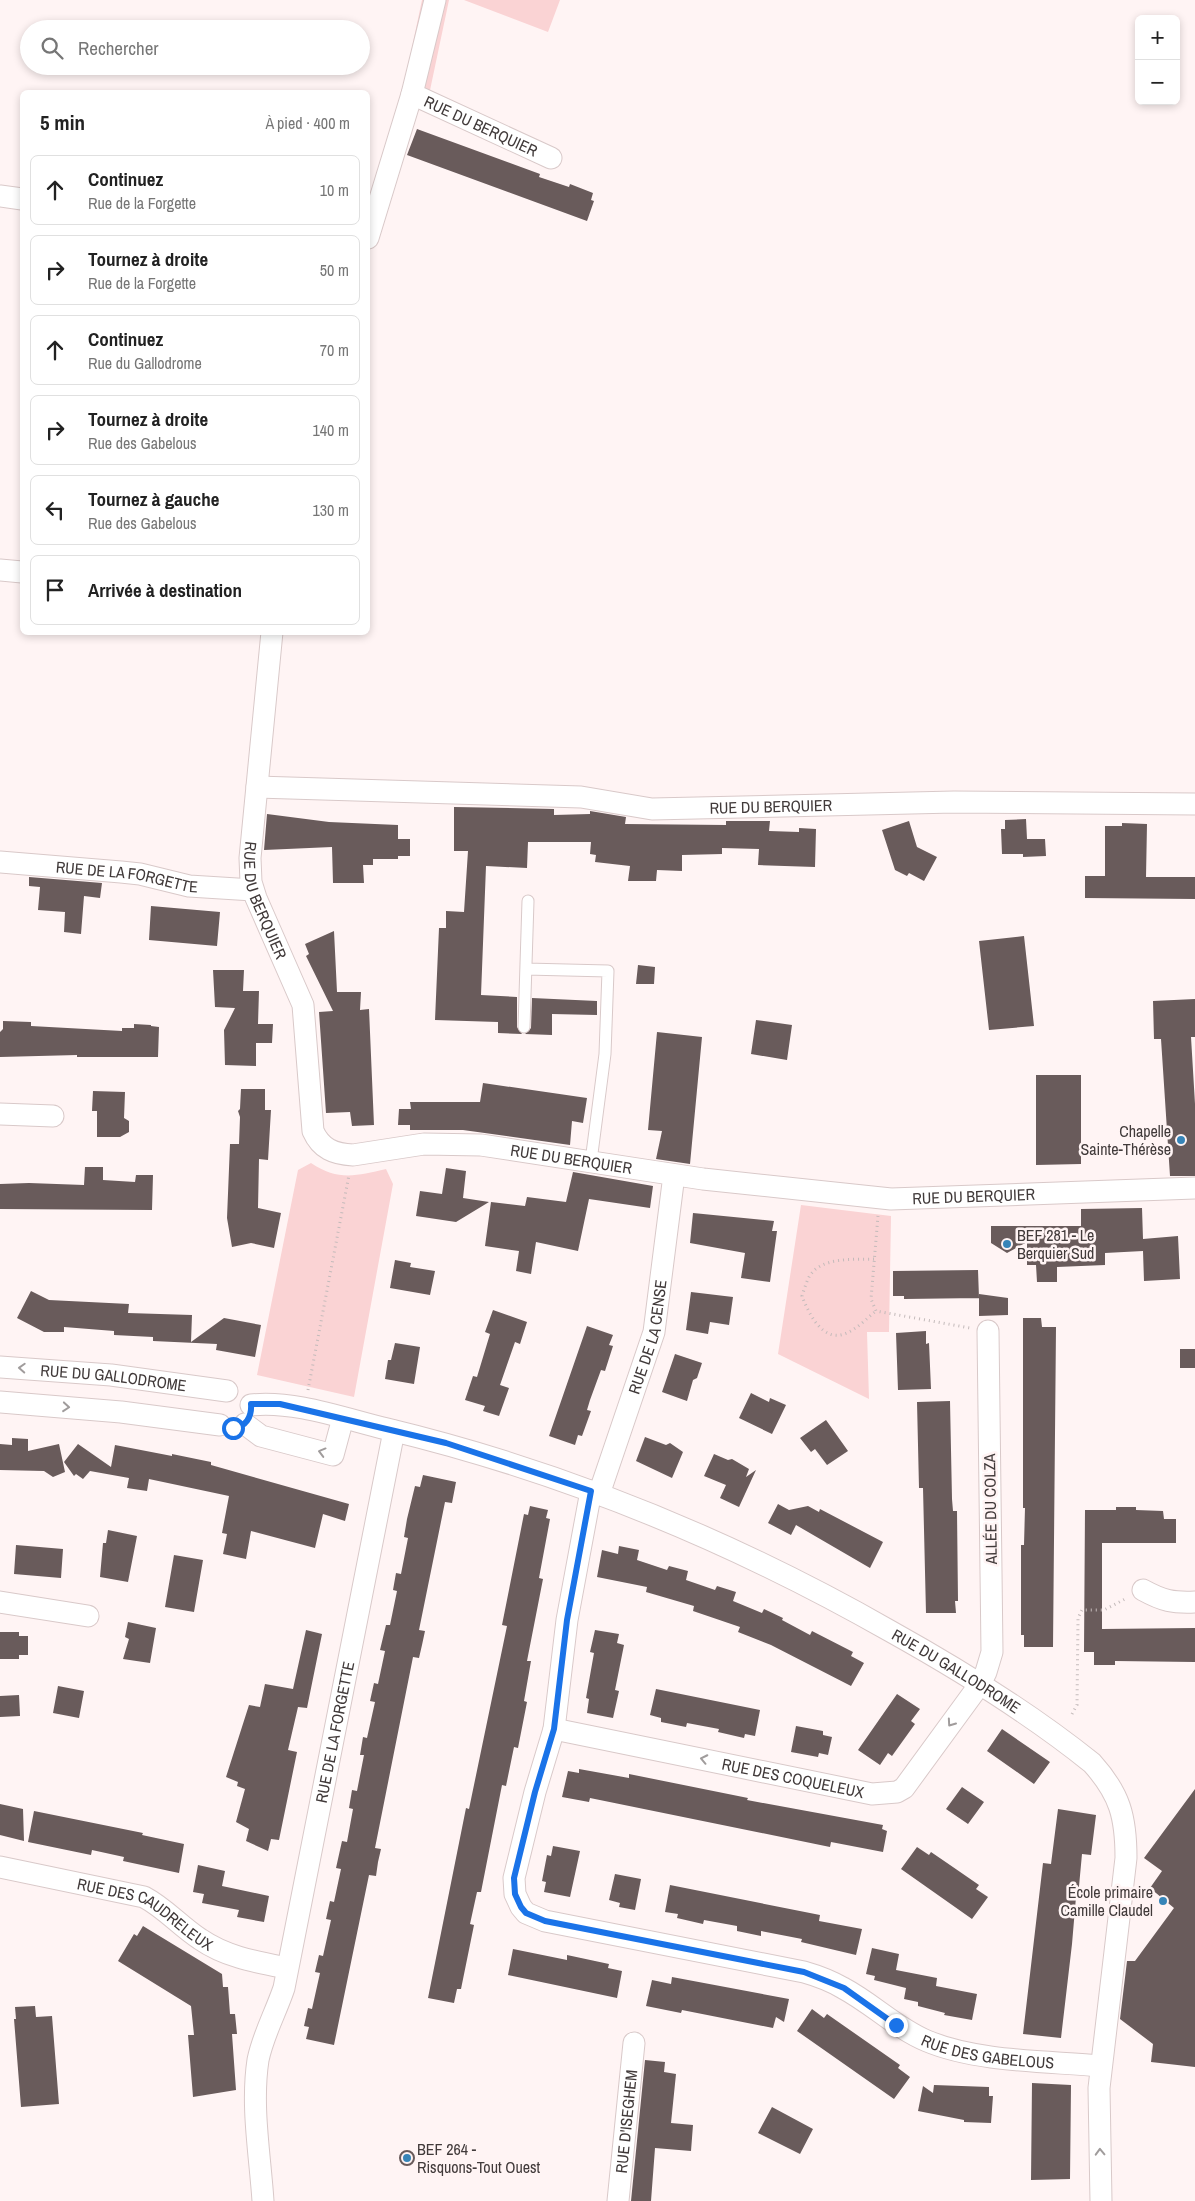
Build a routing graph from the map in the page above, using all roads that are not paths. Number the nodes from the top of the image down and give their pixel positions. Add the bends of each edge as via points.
1 (434, 0) edge
2 (412, 94) junction
3 (551, 158) dead end
4 (0, 196) edge
5 (20, 200) edge
6 (370, 231) edge
7 (0, 570) edge
8 (20, 572) edge
9 (272, 635) edge
10 (258, 787) junction
11 (1195, 804) edge
12 (0, 862) edge
13 (253, 890) junction
14 (528, 901) dead end
15 (526, 968) junction
16 (524, 1027) dead end
17 (0, 1114) edge
18 (53, 1116) dead end
19 (591, 1161) junction
20 (674, 1175) junction
21 (1195, 1188) edge
22 (988, 1332) road end
23 (0, 1367) edge
24 (226, 1391) junction
25 (0, 1402) edge
26 (248, 1414) junction
27 (343, 1418) junction
28 (220, 1424) junction
29 (394, 1431) junction
30 (595, 1492) junction
31 (1143, 1590) road end
32 (0, 1602) edge
33 (1195, 1602) edge
34 (88, 1616) dead end
35 (980, 1684) junction
36 (554, 1729) junction
37 (0, 1867) edge
38 (287, 1968) junction
39 (634, 2043) dead end
40 (1101, 2066) junction
41 (263, 2201) edge
42 (618, 2201) edge
43 (1101, 2201) edge

1 - 2 street, RUE DU BERQUIER
2 - 3 street, RUE DU BERQUIER
2 - 6 street, RUE DU BERQUIER
4 - 5 street
7 - 8 street
9 - 10 street, RUE DU BERQUIER
10 - 11 street, RUE DU BERQUIER via 581,797 652,809 954,802
10 - 13 street, RUE DU BERQUIER via 250,858
12 - 13 street, RUE DE LA FORGETTE via 140,874 189,886
13 - 19 street, RUE DU BERQUIER via 304,1005 313,1131 325,1148 353,1155 424,1144 454,1143
14 - 15 lane
15 - 16 lane
15 - 19 lane via 608,971 605,1054
17 - 18 street
19 - 20 street, RUE DU BERQUIER
20 - 21 street, RUE DU BERQUIER via 880,1198
20 - 30 street, RUE DE LA CENSE via 654,1332
22 - 35 street, ALLÉE DU COLZA via 992,1652
24 -> 23 street, RUE DU GALLODROME via 111,1375
24 - 26 street via 243,1393
24 - 28 street via 218,1396 213,1406 214,1416
25 -> 28 street, RUE DU GALLODROME
26 - 27 street via 273,1403
27 -> 26 street via 333,1455 261,1436
26 - 28 street via 233,1428
27 - 29 street
29 - 30 street, RUE DU GALLODROME via 483,1454
29 - 38 street, RUE DE LA FORGETTE
30 - 35 street, RUE DU GALLODROME via 704,1535 785,1574
30 - 36 street, RUE DES GABELOUS via 565,1629
31 - 33 street via 1173,1603
32 - 34 street
35 -> 36 street, RUE DES COQUELEUX via 910,1782 897,1792 885,1794 872,1794
35 - 40 street, RUE DU GALLODROME via 1092,1763 1110,1785 1122,1811 1126,1858
36 - 40 street, RUE DES GABELOUS via 514,1878 517,1902 526,1913 545,1921 804,1972 844,1988 910,2033 954,2050 983,2056
37 - 38 street, RUE DES CAUDRELEUX via 139,1895 154,1902 200,1939 224,1953
38 - 41 street, RUE DE LA FORGETTE via 281,1998 261,2048 256,2084
39 - 42 street, RUE D'ISEGHEM
43 -> 40 street, RUE DU GALLODROME via 1098,2110

